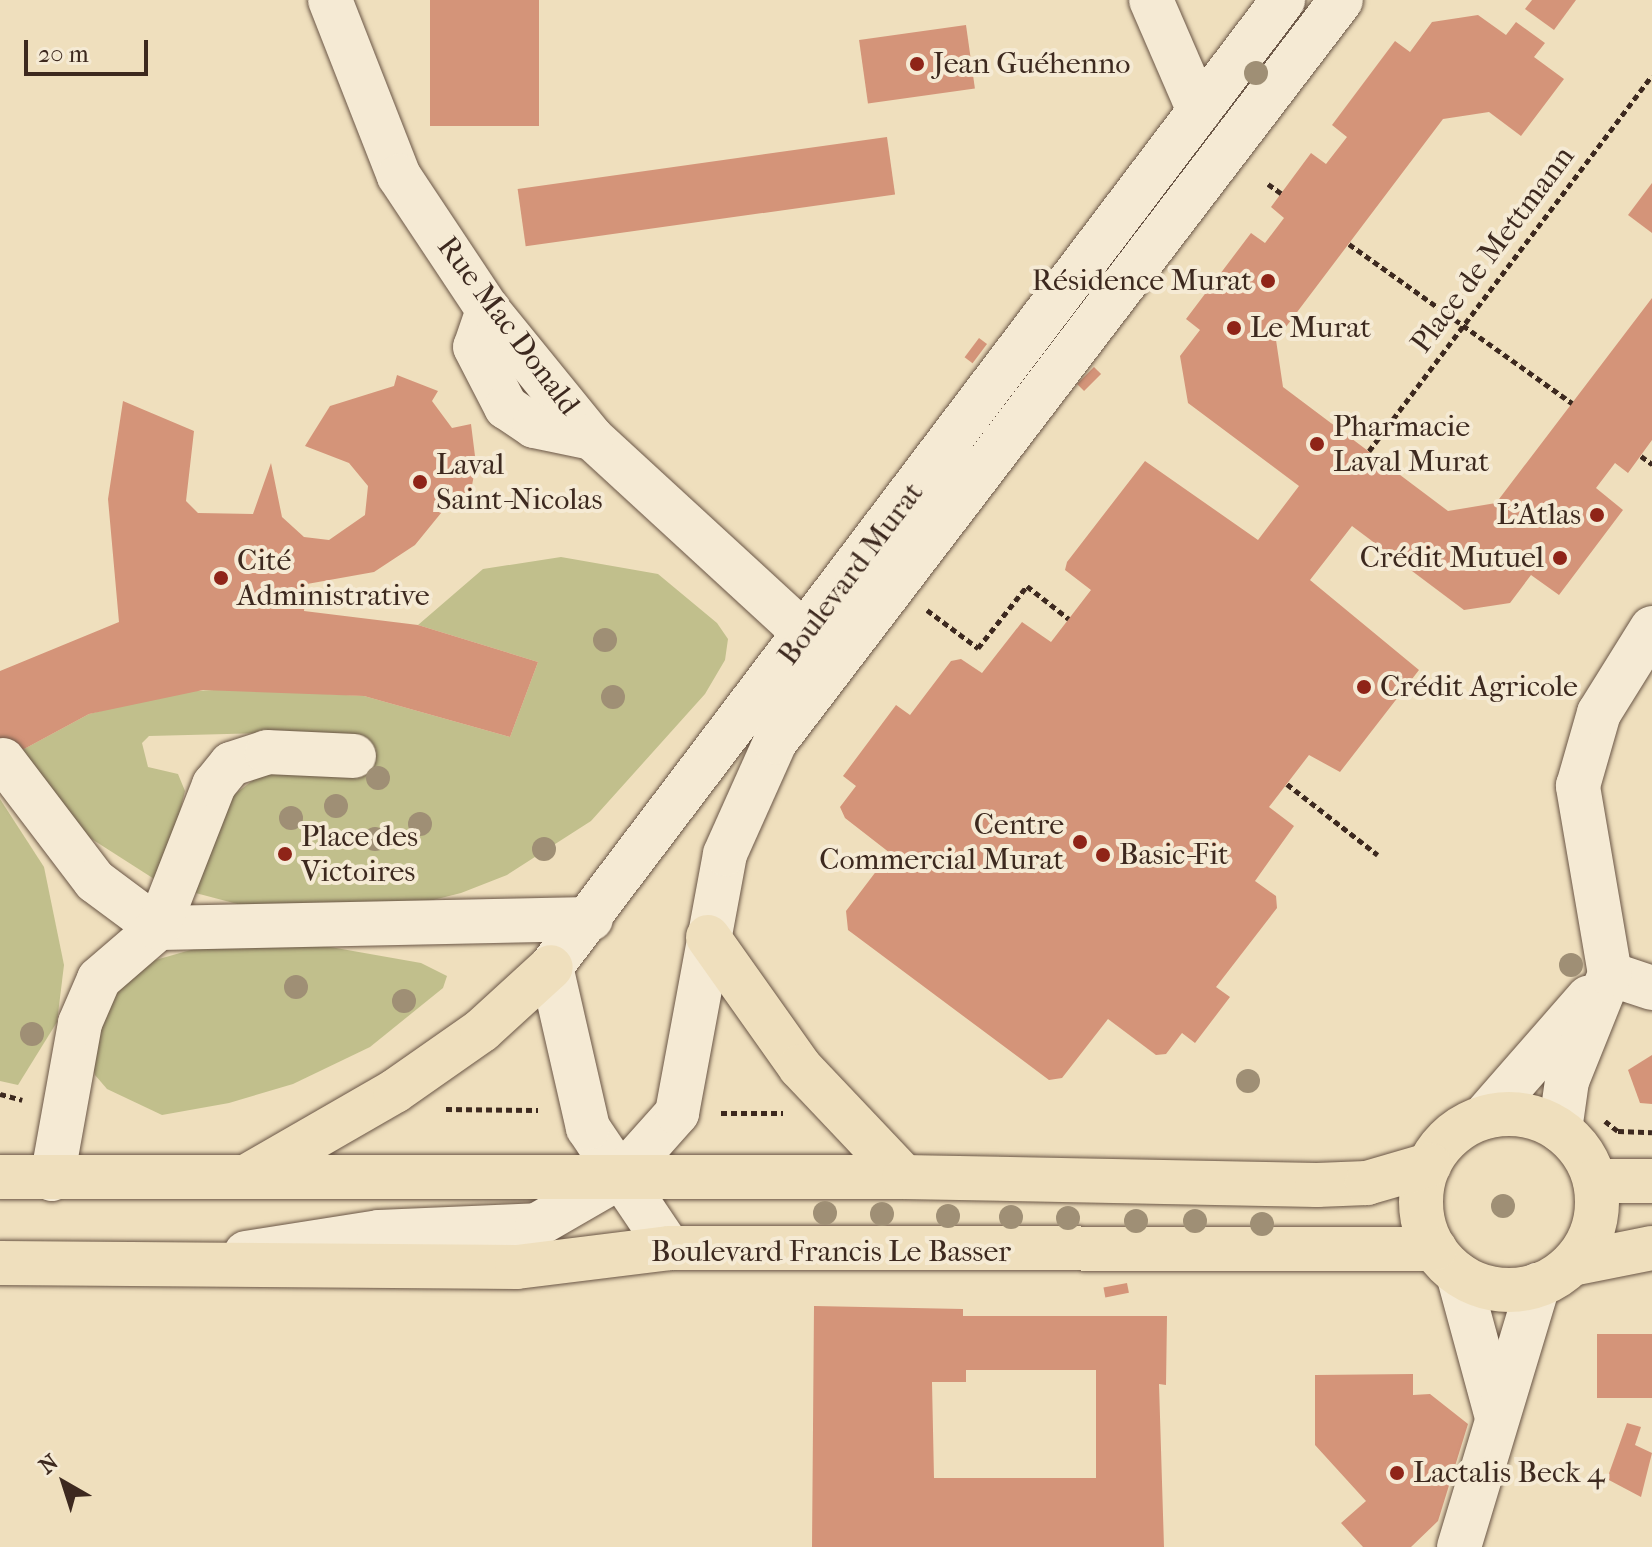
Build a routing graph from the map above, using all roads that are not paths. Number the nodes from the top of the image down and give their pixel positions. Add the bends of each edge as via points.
1 (330, 0) edge
2 (1151, 0) edge
3 (1283, 0) edge
4 (1341, 0) edge
5 (1199, 111) junction
6 (1651, 631) edge
7 (820, 649) junction
8 (354, 756) dead end
9 (3, 760) dead end
10 (591, 919) junction
11 (158, 928) junction
12 (708, 937) junction
13 (551, 967) junction
14 (1610, 974) junction
15 (1652, 988) edge
16 (1484, 1117) junction
17 (1560, 1130) junction
18 (1429, 1165) junction
19 (0, 1175) edge
20 (247, 1176) junction
21 (620, 1177) junction
22 (904, 1177) junction
23 (52, 1179) junction
24 (1595, 1181) junction
25 (1652, 1181) edge
26 (0, 1184) edge
27 (669, 1248) junction
28 (1652, 1248) edge
29 (1447, 1262) junction
30 (0, 1263) edge
31 (180, 1263) junction
32 (1555, 1275) junction
33 (1499, 1425) junction
34 (1459, 1547) edge

1 - 7 street, Rue Mac Donald via 399,176 488,310 592,438
2 - 5 street
3 - 5 street, Boulevard Murat
4 - 7 street, Boulevard Murat
5 - 7 street, Boulevard Murat
6 - 14 street via 1599,713 1578,786
7 - 10 street, Boulevard Murat
7 - 12 street, Boulevard Murat via 725,854
8 - 11 street via 267,752 231,764 214,785
9 - 11 street via 95,881
10 - 11 street
10 - 13 street, Boulevard Murat
11 - 23 street via 99,979 80,1023
12 - 21 street, Boulevard Murat via 677,1113
12 - 22 main road via 800,1067
13 - 20 main road via 482,1030 395,1091
13 - 21 street via 582,1110
14 - 15 street
14 - 16 street
14 - 17 street via 1567,1081
16 - 17 main road via 1511,1114
16 - 18 main road via 1442,1144
17 - 24 main road
18 - 22 main road via 1367,1183 1317,1185
18 - 29 main road via 1422,1217
19 - 23 main road
20 - 21 main road
20 - 23 main road
21 - 22 main road
21 - 27 street
21 - 31 street, Boulevard Francis Le Basser via 537,1225 379,1232
23 - 26 main road
24 - 25 main road
24 - 32 main road via 1591,1235
27 - 29 main road, Boulevard Francis Le Basser
27 - 31 main road, Boulevard Francis Le Basser via 517,1267
28 - 32 main road
29 - 32 main road via 1497,1289
29 - 33 street
30 - 31 main road, Boulevard Francis Le Basser
32 - 33 street
33 - 34 street

